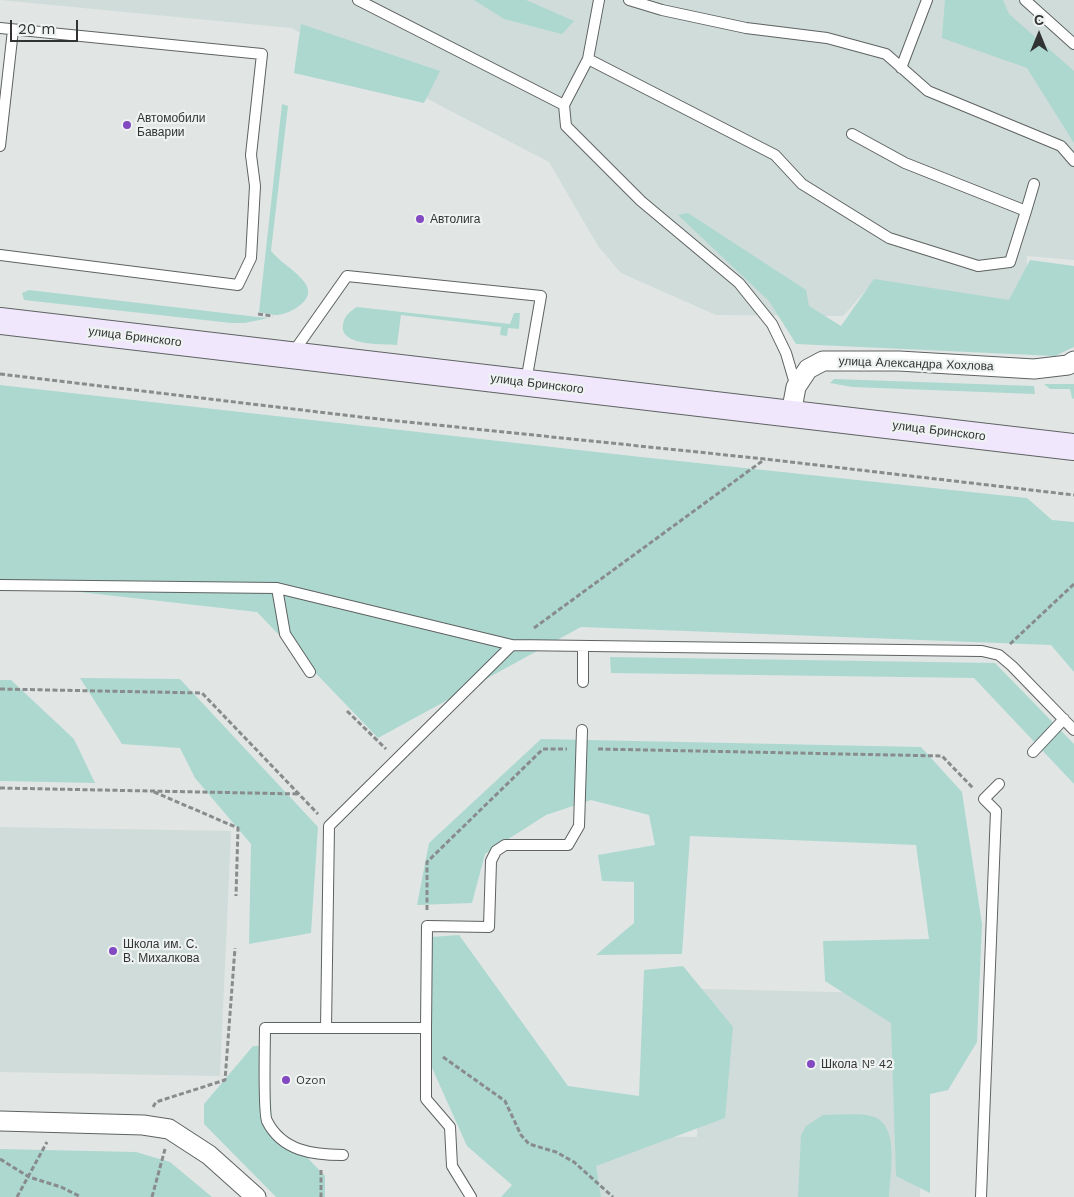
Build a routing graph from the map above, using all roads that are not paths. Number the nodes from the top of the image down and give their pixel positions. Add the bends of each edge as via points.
1 (358, 0) edge
2 (599, 0) edge
3 (629, 0) edge
4 (927, 0) edge
5 (1025, 0) edge
6 (0, 28) edge
7 (13, 30) junction
8 (1074, 44) edge
9 (588, 59) junction
10 (901, 68) junction
11 (564, 105) junction
12 (852, 134) dead end
13 (0, 146) edge
14 (1074, 161) edge
15 (1034, 184) dead end
16 (1026, 211) junction
17 (0, 255) edge
18 (0, 321) edge
19 (292, 355) junction
20 (1074, 361) edge
21 (526, 383) junction
22 (796, 387) junction
23 (791, 414) junction
24 (1074, 447) edge
25 (0, 585) edge
26 (277, 588) junction
27 (512, 644) junction
28 (583, 647) junction
29 (310, 672) dead end
30 (583, 682) dead end
31 (1064, 719) junction
32 (582, 730) dead end
33 (1074, 730) edge
34 (1033, 752) dead end
35 (999, 784) dead end
36 (326, 1028) junction
37 (426, 1028) junction
38 (0, 1121) edge
39 (343, 1155) dead end
40 (256, 1197) edge
41 (471, 1197) edge
42 (980, 1197) edge

1 - 11 lane
2 - 9 lane
3 - 10 lane via 746,28 827,38 886,54
4 - 10 lane
5 - 8 lane
6 - 7 lane
7 - 13 lane
7 - 17 lane via 262,54 251,154 255,186 251,258 238,285
9 - 11 lane
9 - 16 lane via 775,155 802,184 889,238 978,266 1010,262
10 - 14 lane via 928,91 1062,146
11 - 22 lane via 566,126 641,201 738,283 772,324 786,353
12 - 16 lane via 905,163
15 - 16 lane
18 - 19 main road, улица Бринского
19 - 21 main road, улица Бринского
19 - 21 lane via 347,276 541,296
20 - 22 street, улица Александра Хохлова via 1068,365 1034,368 899,361 823,361 808,368
21 - 23 main road, улица Бринского
22 - 23 street, улица Александра Хохлова
23 - 24 main road, улица Бринского
25 - 26 lane
26 - 27 lane
26 - 29 lane via 285,634
27 - 28 lane
27 - 36 lane via 329,826
28 - 30 lane
28 - 31 lane via 982,651 999,655
31 - 33 lane
31 - 34 lane
32 - 37 lane via 579,826 568,845 505,845 496,851 491,861 489,927 427,926
35 - 42 lane via 984,799 996,811
36 - 37 lane
36 - 39 lane via 264,1028 266,1120 282,1142 321,1155
37 - 41 lane via 426,1099 450,1127 452,1166
38 - 40 street via 169,1129 209,1155

